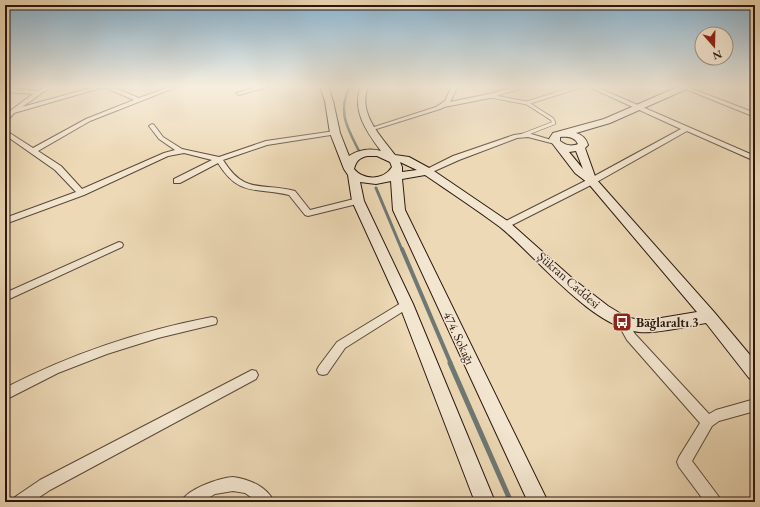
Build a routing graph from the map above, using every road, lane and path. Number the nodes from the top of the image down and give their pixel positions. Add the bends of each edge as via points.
1 (15, 110) edge
2 (21, 110) edge
3 (115, 110) edge
4 (331, 110) edge
5 (363, 110) edge
6 (435, 110) edge
7 (537, 110) edge
8 (630, 110) edge
9 (645, 110) edge
10 (742, 110) edge
11 (12, 112) junction
12 (755, 115) edge
13 (5, 120) edge
14 (607, 121) junction
15 (152, 126) dead end
16 (371, 129) junction
17 (686, 129) junction
18 (5, 132) edge
19 (335, 133) junction
20 (564, 133) junction
21 (523, 135) junction
22 (557, 143) junction
23 (582, 145) junction
24 (33, 151) junction
25 (180, 151) junction
26 (392, 157) junction
27 (219, 159) junction
28 (755, 159) edge
29 (427, 171) junction
30 (351, 172) junction
31 (393, 175) junction
32 (177, 181) dead end
33 (591, 181) junction
34 (81, 193) junction
35 (358, 201) junction
36 (5, 221) edge
37 (505, 225) junction
38 (118, 245) dead end
39 (5, 297) edge
40 (406, 304) junction
41 (709, 316) junction
42 (212, 321) dead end
43 (622, 322) junction
44 (323, 370) dead end
45 (755, 373) edge
46 (252, 375) dead end
47 (5, 394) edge
48 (755, 405) edge
49 (708, 422) junction
50 (20, 502) edge
51 (188, 502) edge
52 (267, 502) edge
53 (485, 502) edge
54 (538, 502) edge
55 (714, 502) edge

1 - 11 street
2 - 11 street
3 - 24 street via 74,127
4 - 19 street
5 - 16 street
6 - 16 street
7 - 21 lane via 554,123
8 - 14 street
9 - 17 street
10 - 12 street
11 - 13 street
14 - 20 street
14 - 23 street
15 - 25 street via 161,138
16 - 26 street
17 - 28 street
17 - 33 street
18 - 24 street
19 - 27 street via 278,140
19 - 30 street
20 - 22 street via 556,135 554,139
20 - 23 street via 576,136
21 - 22 street
21 - 29 street
22 - 23 street via 572,149
22 - 33 street via 579,172
23 - 33 street via 582,159
24 - 34 street via 58,168
25 - 27 street
25 - 34 street via 166,154
26 - 29 street, Şükran Caddesi via 404,159
26 - 30 street, Şükran Caddesi via 377,152 360,154 350,162
26 - 31 street, 474. Sokağı via 396,163
27 - 32 street
27 - 35 street via 235,182 251,188 292,193 308,213
29 - 31 street
29 - 37 street, Şükran Caddesi
30 - 31 street via 368,180
30 - 35 street
31 - 54 street, 474. Sokağı via 399,210
33 - 37 street
33 - 41 street
34 - 36 street
35 - 40 street
37 - 43 street, Şükran Caddesi via 568,283
38 - 39 street
40 - 44 street via 341,345
40 - 53 street
41 - 43 street, Şükran Caddesi via 649,326
41 - 45 street
42 - 47 street via 159,332 104,349
43 - 49 street via 631,337
46 - 50 street via 45,485
48 - 49 street via 716,416
49 - 55 street via 684,462
51 - 52 street via 218,486 228,484 247,487

